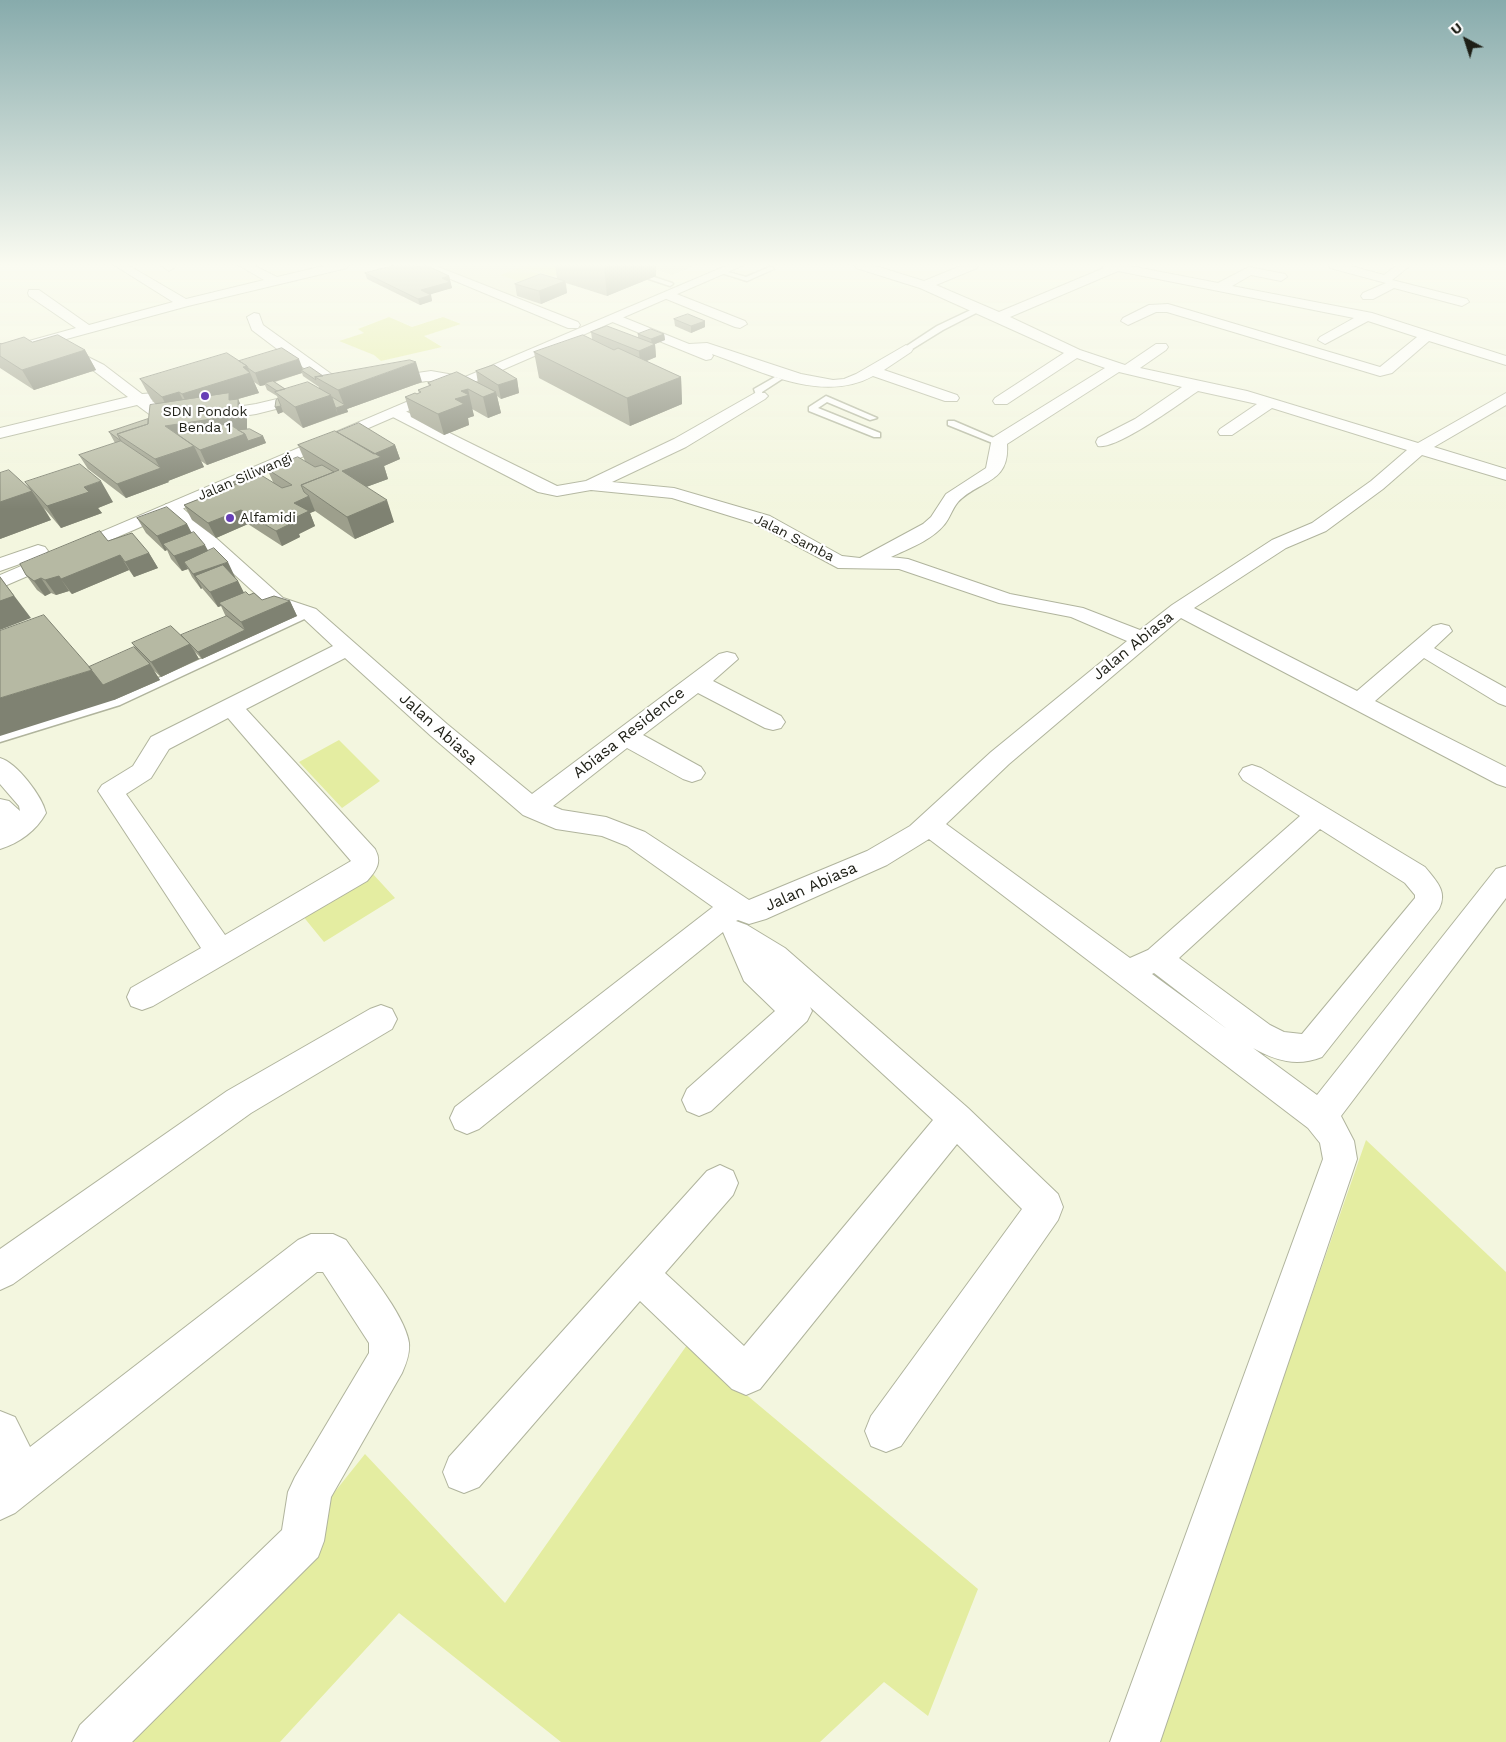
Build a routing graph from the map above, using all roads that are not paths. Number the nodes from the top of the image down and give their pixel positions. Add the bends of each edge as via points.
1 (25, 346) edge
2 (59, 346) edge
3 (283, 346) edge
4 (523, 346) edge
5 (549, 346) edge
6 (685, 346) edge
7 (700, 346) edge
8 (703, 346) edge
9 (910, 346) edge
10 (1061, 346) edge
11 (1295, 346) edge
12 (1407, 346) edge
13 (1482, 346) edge
14 (1161, 347) dead end
15 (689, 348) junction
16 (906, 349) joint
17 (0, 353) edge
18 (1075, 353) junction
19 (296, 356) junction
20 (1506, 361) edge
21 (245, 369) edge
22 (1122, 369) junction
23 (870, 370) junction
24 (449, 378) junction
25 (778, 379) junction
26 (1195, 386) junction
27 (343, 389) junction
28 (165, 392) edge
29 (760, 396) joint
30 (826, 398) junction
31 (951, 398) dead end
32 (1506, 398) edge
33 (139, 399) junction
34 (1001, 401) dead end
35 (1270, 402) junction
36 (395, 412) junction
37 (873, 418) dead end
38 (951, 423) dead end
39 (1226, 432) dead end
40 (0, 433) edge
41 (877, 435) dead end
42 (998, 442) junction
43 (1104, 442) dead end
44 (1419, 449) junction
45 (1506, 476) edge
46 (591, 484) junction
47 (172, 508) junction
48 (861, 564) junction
49 (0, 566) edge
50 (0, 582) edge
51 (1179, 609) junction
52 (309, 613) junction
53 (1441, 631) dead end
54 (1142, 639) junction
55 (349, 647) junction
56 (1433, 655) dead end
57 (727, 659) dead end
58 (696, 682) junction
59 (1506, 698) edge
60 (1369, 702) junction
61 (231, 706) junction
62 (773, 722) dead end
63 (626, 736) junction
64 (0, 738) edge
65 (0, 767) edge
66 (1506, 768) edge
67 (692, 774) dead end
68 (1252, 774) dead end
69 (1506, 778) edge
70 (532, 808) junction
71 (1318, 815) junction
72 (3, 822) edge
73 (929, 825) junction
74 (1506, 877) edge
75 (735, 921) junction
76 (220, 952) junction
77 (1158, 960) junction
78 (1115, 963) junction
79 (142, 997) dead end
80 (381, 1019) dead end
81 (699, 1100) dead end
82 (1320, 1117) junction
83 (467, 1118) dead end
84 (956, 1119) junction
85 (720, 1183) dead end
86 (0, 1271) edge
87 (639, 1274) junction
88 (886, 1431) dead end
89 (0, 1432) edge
90 (464, 1472) dead end
91 (11, 1488) edge
92 (97, 1742) edge
93 (1135, 1742) edge

1 - 17 street
2 - 33 street via 99,368
3 - 19 street
4 - 24 street, Jalan Siliwangi
5 - 36 street, Jalan Siliwangi
6 - 15 street
7 - 15 street
8 - 23 street via 826,383 845,383
9 - 16 lane
10 - 18 street
11 - 12 street via 1380,372 1386,370
13 - 20 street
14 - 22 street
15 - 25 street
16 - 23 street
18 - 22 street
18 - 34 street
19 - 21 street
19 - 27 street
22 - 26 street
22 - 42 street
23 - 31 street
24 - 27 street via 431,376
24 - 49 street, Jalan Siliwangi
25 - 29 lane via 757,391
25 - 30 street
26 - 35 street via 1229,390
26 - 43 street
27 - 33 street via 170,422
28 - 33 street
29 - 46 street via 680,443
30 - 37 lane
30 - 41 lane via 812,409
32 - 44 street, Jalan Abiasa
33 - 40 street
35 - 39 street
35 - 44 street
36 - 46 street, Jalan Samba via 544,488 572,490
36 - 47 street, Jalan Siliwangi
38 - 42 lane
42 - 48 street via 1001,455 998,465 951,500 935,524
44 - 45 street
44 - 51 street, Jalan Abiasa via 1377,485 1319,527 1279,544
46 - 48 street, Jalan Samba via 674,493 735,510 780,528 835,560
47 - 50 street, Jalan Siliwangi
47 - 52 street, Jalan Abiasa via 276,602
48 - 54 street, Jalan Samba via 901,563 1006,599 1076,612
51 - 54 street, Jalan Abiasa
51 - 60 street
52 - 55 street, Jalan Abiasa
52 - 64 lane via 116,702
53 - 60 street
54 - 73 street, Jalan Abiasa via 1007,751
55 - 61 street
55 - 70 street, Jalan Abiasa via 439,730
56 - 59 street
57 - 58 street, Abiasa Residence
58 - 62 street
58 - 63 street, Abiasa Residence
60 - 66 street
60 - 69 street
61 - 76 street via 160,743 142,772 111,791
61 - 76 street via 365,856 365,864 357,873
63 - 67 street
63 - 70 street, Abiasa Residence
65 - 72 street via 31,803 34,813 24,824
68 - 71 street
70 - 75 street, Jalan Abiasa via 556,819 606,827 636,839
71 - 77 street
71 - 77 street via 1415,875 1429,892 1429,901 1312,1047 1295,1050 1259,1035
73 - 75 street, Jalan Abiasa via 877,858
73 - 78 street
74 - 82 street
75 - 81 street via 755,972 796,1011
75 - 83 street
75 - 84 street
76 - 79 street
77 - 78 street via 1133,967
78 - 82 street
80 - 86 street via 239,1102
82 - 93 street via 1339,1142 1340,1159
84 - 87 street via 746,1375
84 - 88 street via 1045,1208
85 - 87 street
87 - 90 street
89 - 91 street
91 - 92 street via 311,1253 333,1253 385,1330 389,1343 388,1358 310,1492 302,1541

